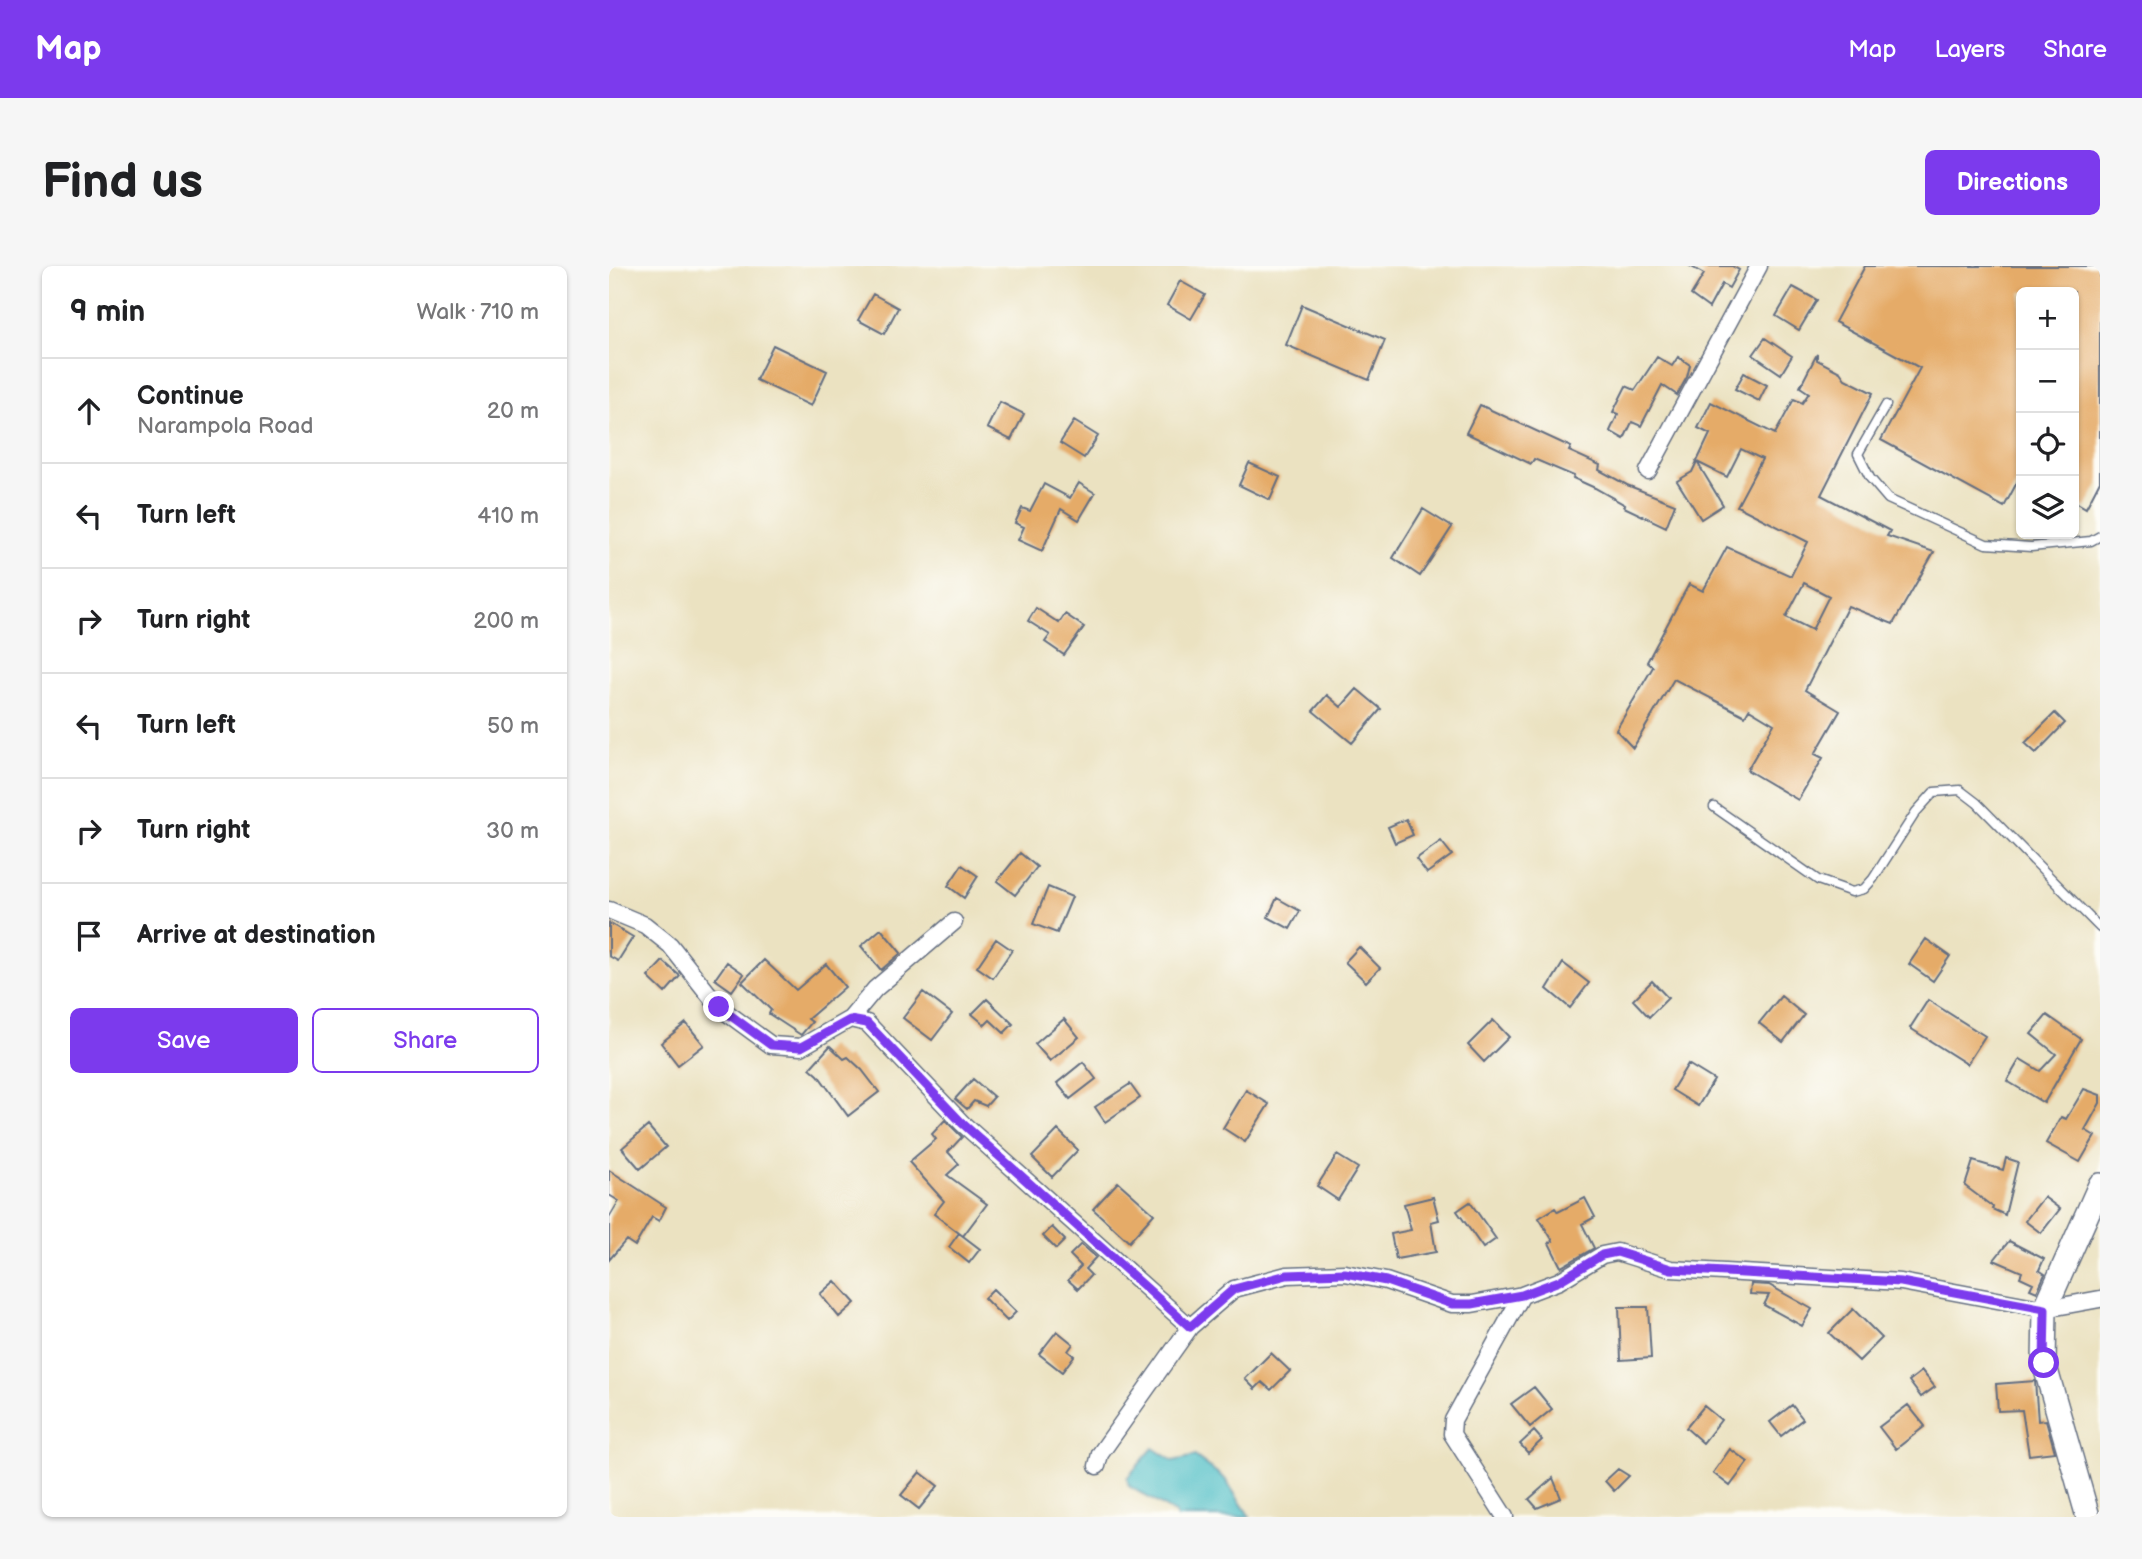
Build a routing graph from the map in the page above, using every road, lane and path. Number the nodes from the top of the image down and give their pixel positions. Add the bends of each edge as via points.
1 (1759, 266) edge
2 (1886, 405) dead end
3 (1648, 471) dead end
4 (2100, 536) edge
5 (1714, 807) dead end
6 (609, 910) edge
7 (954, 922) dead end
8 (2100, 928) edge
9 (850, 1020) junction
10 (2100, 1185) edge
11 (1522, 1295) junction
12 (2100, 1299) edge
13 (2045, 1309) junction
14 (1190, 1327) junction
15 (1097, 1466) dead end
16 (1505, 1517) edge
17 (2088, 1517) edge

1 - 3 street
2 - 4 lane via 1858,454 1888,499 1986,544 2031,547 2091,541
5 - 8 lane via 1818,880 1852,892 1864,889 1873,879 1934,792 1960,790
6 - 9 street via 645,925 670,945 719,1007 771,1045 801,1047
7 - 9 street via 875,989
9 - 14 street via 867,1023 962,1123
10 - 13 street
11 - 13 street via 1617,1252 1671,1269 1901,1282
11 - 14 street via 1452,1304 1386,1281 1345,1273 1287,1275 1234,1289
11 - 16 street via 1453,1420 1452,1434
12 - 13 street
13 - 17 street via 2044,1363
14 - 15 street via 1100,1454

